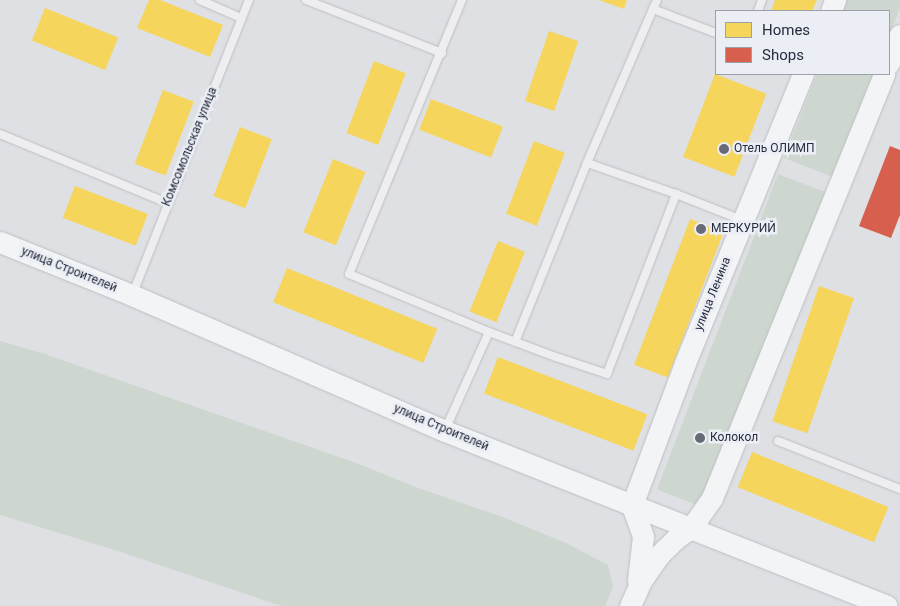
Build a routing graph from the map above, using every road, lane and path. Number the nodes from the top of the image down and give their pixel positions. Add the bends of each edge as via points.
1 (200, 0) edge
2 (249, 0) edge
3 (306, 0) edge
4 (462, 0) edge
5 (656, 0) edge
6 (653, 9) junction
7 (241, 18) junction
8 (715, 33) edge
9 (900, 35) edge
10 (442, 53) junction
11 (890, 60) edge
12 (804, 75) edge
13 (884, 75) edge
14 (0, 134) edge
15 (587, 162) junction
16 (676, 194) junction
17 (167, 204) junction
18 (743, 220) junction
19 (0, 242) edge
20 (132, 295) junction
21 (489, 332) junction
22 (515, 342) junction
23 (445, 431) junction
24 (778, 441) dead end
25 (900, 489) edge
26 (634, 510) junction
27 (696, 521) junction
28 (633, 598) edge
29 (887, 606) edge

1 - 7 lane
2 - 7 lane, Комсомольская улица
3 - 10 lane
4 - 10 lane
5 - 6 lane
6 - 8 lane
6 - 15 lane
7 - 17 lane, Комсомольская улица
9 - 11 street
10 - 21 lane via 349,274
12 - 18 street, улица Ленина
13 - 27 street via 712,498
14 - 17 lane
15 - 16 lane
15 - 22 lane
16 - 18 lane
16 - 22 lane via 607,374
17 - 20 lane, Комсомольская улица
18 - 26 street, улица Ленина via 685,363
19 - 20 street, улица Строителей
20 - 23 street, улица Строителей
21 - 22 lane
21 - 23 lane
23 - 26 street, улица Строителей
24 - 25 lane
26 - 27 street, улица Строителей
26 - 28 street via 643,536 643,553
27 - 28 street via 659,555
27 - 29 street, улица Строителей

